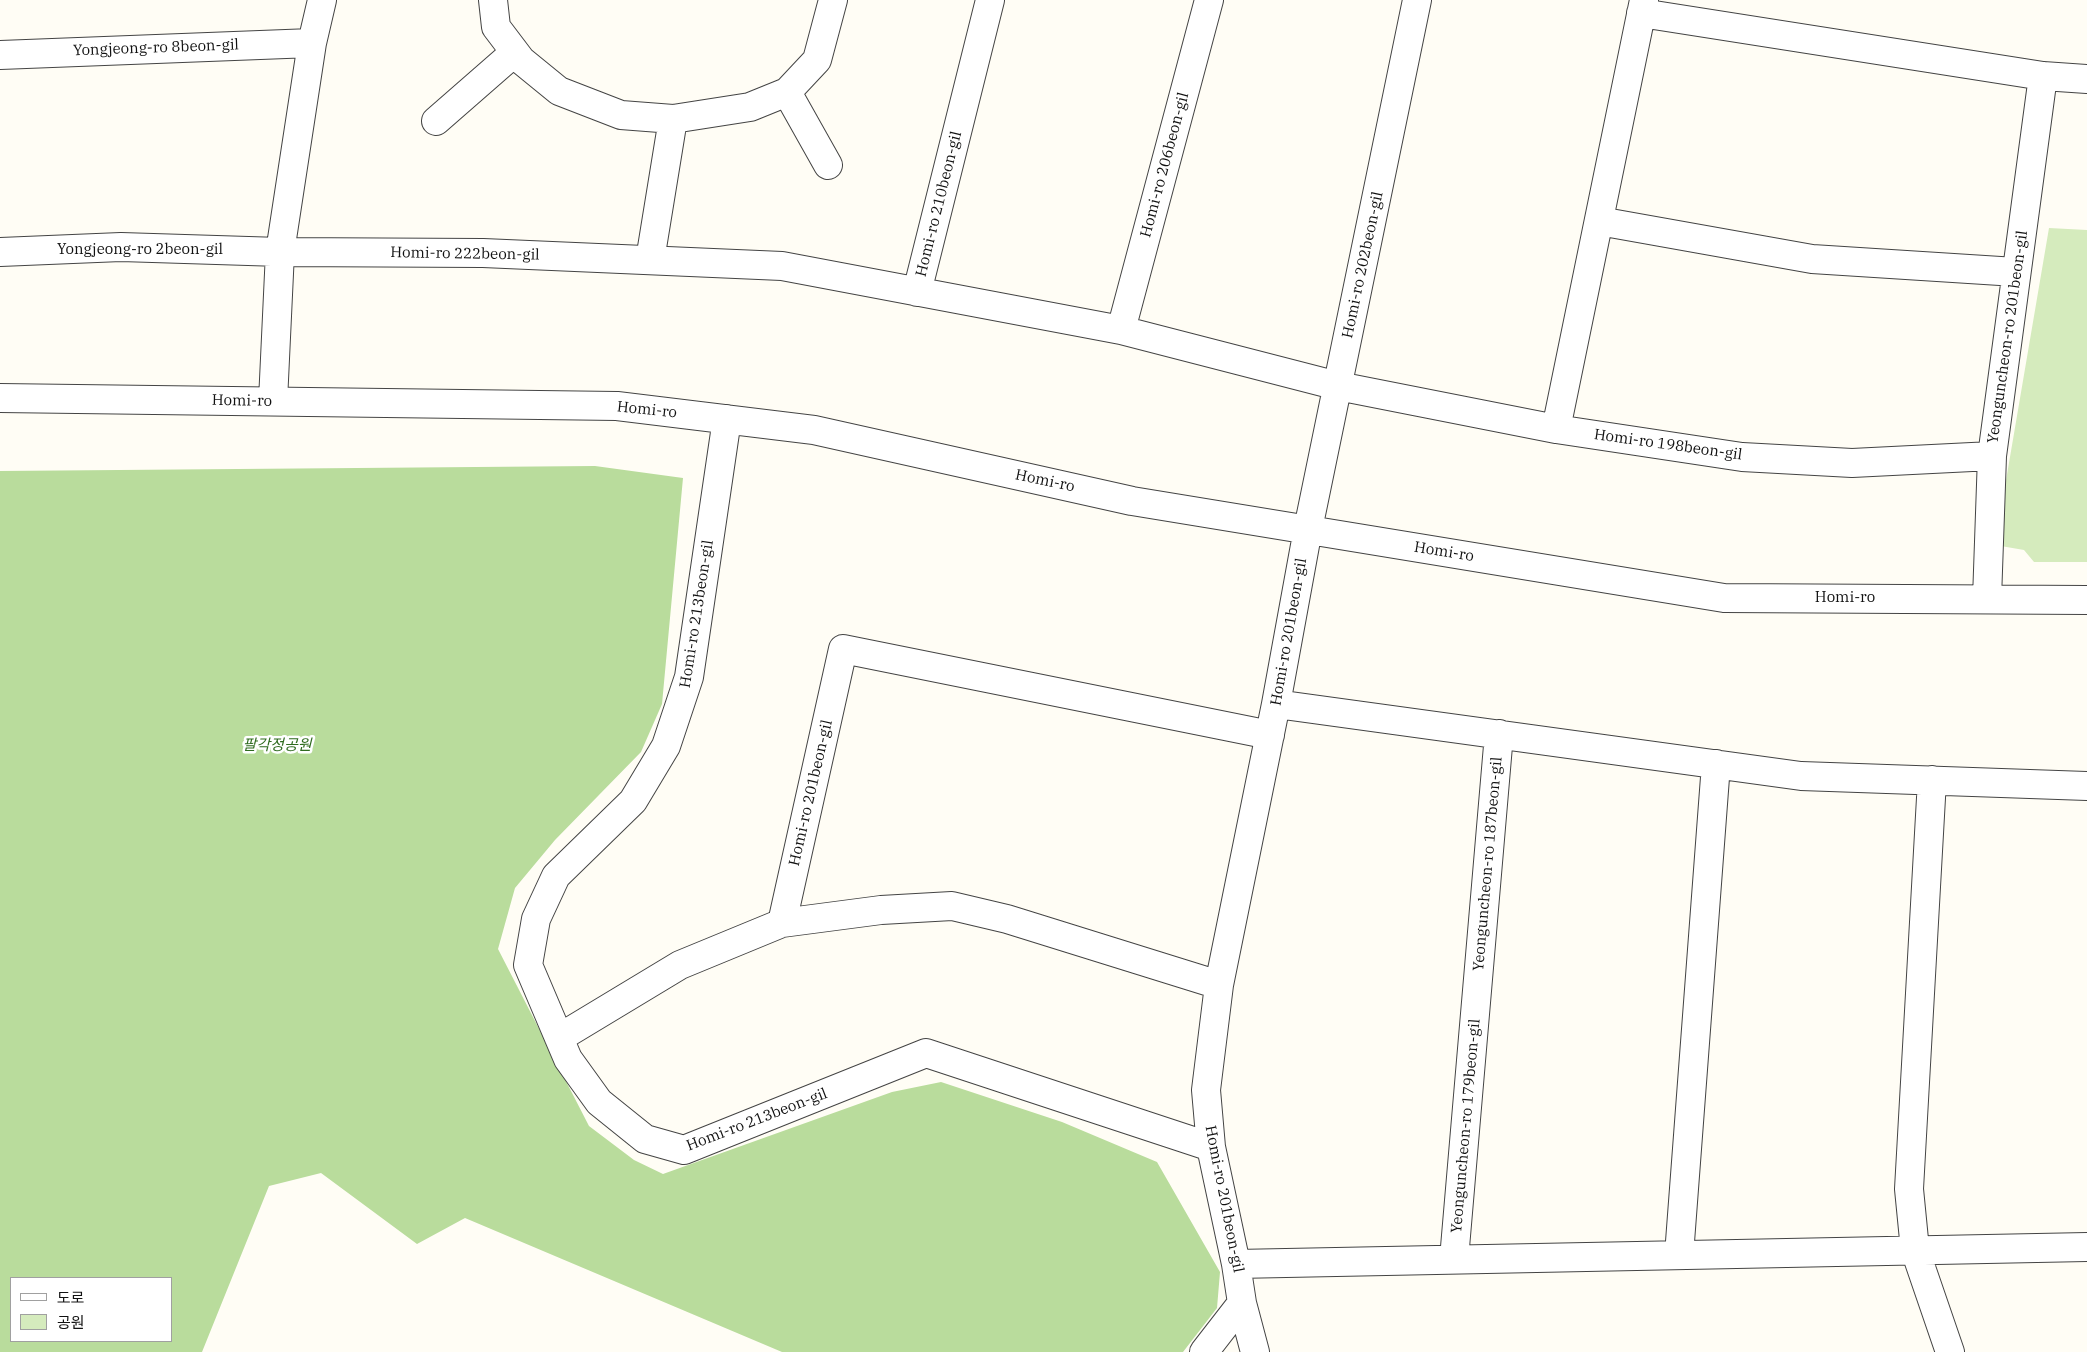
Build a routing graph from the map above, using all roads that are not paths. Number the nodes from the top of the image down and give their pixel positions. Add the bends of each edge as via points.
1 (322, 0) edge
2 (493, 0) edge
3 (833, 0) edge
4 (990, 0) edge
5 (1209, 0) edge
6 (1417, 0) edge
7 (1642, 7) edge
8 (312, 44) junction
9 (515, 52) junction
10 (0, 55) edge
11 (2043, 76) junction
12 (2087, 79) edge
13 (787, 92) junction
14 (673, 119) junction
15 (436, 120) dead end
16 (828, 165) dead end
17 (1598, 220) junction
18 (0, 252) edge
19 (280, 252) junction
20 (650, 260) junction
21 (2016, 272) junction
22 (917, 292) junction
23 (1122, 330) junction
24 (1338, 386) junction
25 (0, 398) edge
26 (273, 401) junction
27 (727, 419) junction
28 (1556, 429) junction
29 (1992, 456) junction
30 (1308, 530) junction
31 (1987, 599) junction
32 (2087, 600) edge
33 (1276, 704) junction
34 (1499, 734) junction
35 (1270, 735) junction
36 (1716, 764) junction
37 (1932, 780) junction
38 (2087, 786) edge
39 (782, 923) junction
40 (1219, 985) junction
41 (1477, 993) joint
42 (559, 1038) junction
43 (1211, 1147) junction
44 (2087, 1247) edge
45 (1915, 1250) junction
46 (1679, 1255) junction
47 (1454, 1259) junction
48 (1236, 1264) junction
49 (1242, 1303) junction
50 (1204, 1352) edge
51 (1255, 1352) edge
52 (1950, 1352) edge

1 - 8 street
2 - 9 street via 496,28
3 - 13 street via 817,60
4 - 22 street, Homi-ro 210beon-gil
5 - 23 street, Homi-ro 206beon-gil
6 - 24 street, Homi-ro 202beon-gil
7 - 11 street
7 - 17 street
8 - 10 street, Yongjeong-ro 8beon-gil
8 - 19 street
9 - 14 street via 558,91 621,115
9 - 15 street
11 - 12 street
11 - 21 street, Yeonguncheon-ro 201beon-gil
13 - 14 street via 750,108
13 - 16 street
14 - 20 street
17 - 21 street via 1812,259
17 - 28 street
18 - 19 street, Yongjeong-ro 2beon-gil via 121,247
19 - 20 street, Homi-ro 222beon-gil via 483,253
19 - 26 street
20 - 22 street, Homi-ro 210beon-gil via 782,266
21 - 29 street, Yeonguncheon-ro 201beon-gil
22 - 23 street, Homi-ro 198beon-gil
23 - 24 street, Homi-ro 198beon-gil
24 - 28 street, Homi-ro 198beon-gil
24 - 30 street, Homi-ro 202beon-gil
25 - 26 street, Homi-ro
26 - 27 street, Homi-ro via 617,406
27 - 30 street, Homi-ro via 814,430 1132,501
27 - 42 street, Homi-ro 213beon-gil via 689,677 666,746 633,801 556,876 536,919 528,965
28 - 29 street, Homi-ro 198beon-gil via 1742,457 1852,463
29 - 31 street, Yeonguncheon-ro 201beon-gil
30 - 31 street, Homi-ro via 1724,598
30 - 33 street, Homi-ro 201beon-gil
31 - 32 street, Homi-ro
33 - 34 street, Yeonguncheon-ro 187beon-gil
33 - 35 street, Homi-ro 201beon-gil
34 - 36 street, Yeonguncheon-ro 187beon-gil
34 - 41 street, Yeonguncheon-ro 187beon-gil
35 - 39 street, Homi-ro 201beon-gil via 844,649
35 - 40 street, Homi-ro 201beon-gil
36 - 37 street, Yeonguncheon-ro 187beon-gil via 1801,776
36 - 46 street
37 - 38 street, Yeonguncheon-ro 187beon-gil
37 - 45 street via 1908,1189
39 - 40 street via 881,910 952,906 1007,919
39 - 42 street via 680,965
40 - 43 street, Homi-ro 201beon-gil via 1206,1090
41 - 47 street, Yeonguncheon-ro 179beon-gil
42 - 43 street, Homi-ro 213beon-gil via 568,1059 599,1102 645,1139 684,1150 926,1053
43 - 48 street, Homi-ro 201beon-gil
44 - 45 street
45 - 46 street
45 - 52 street
46 - 47 street
47 - 48 street
48 - 49 street, Homi-ro 201beon-gil
49 - 50 street
49 - 51 street, Homi-ro 201beon-gil

